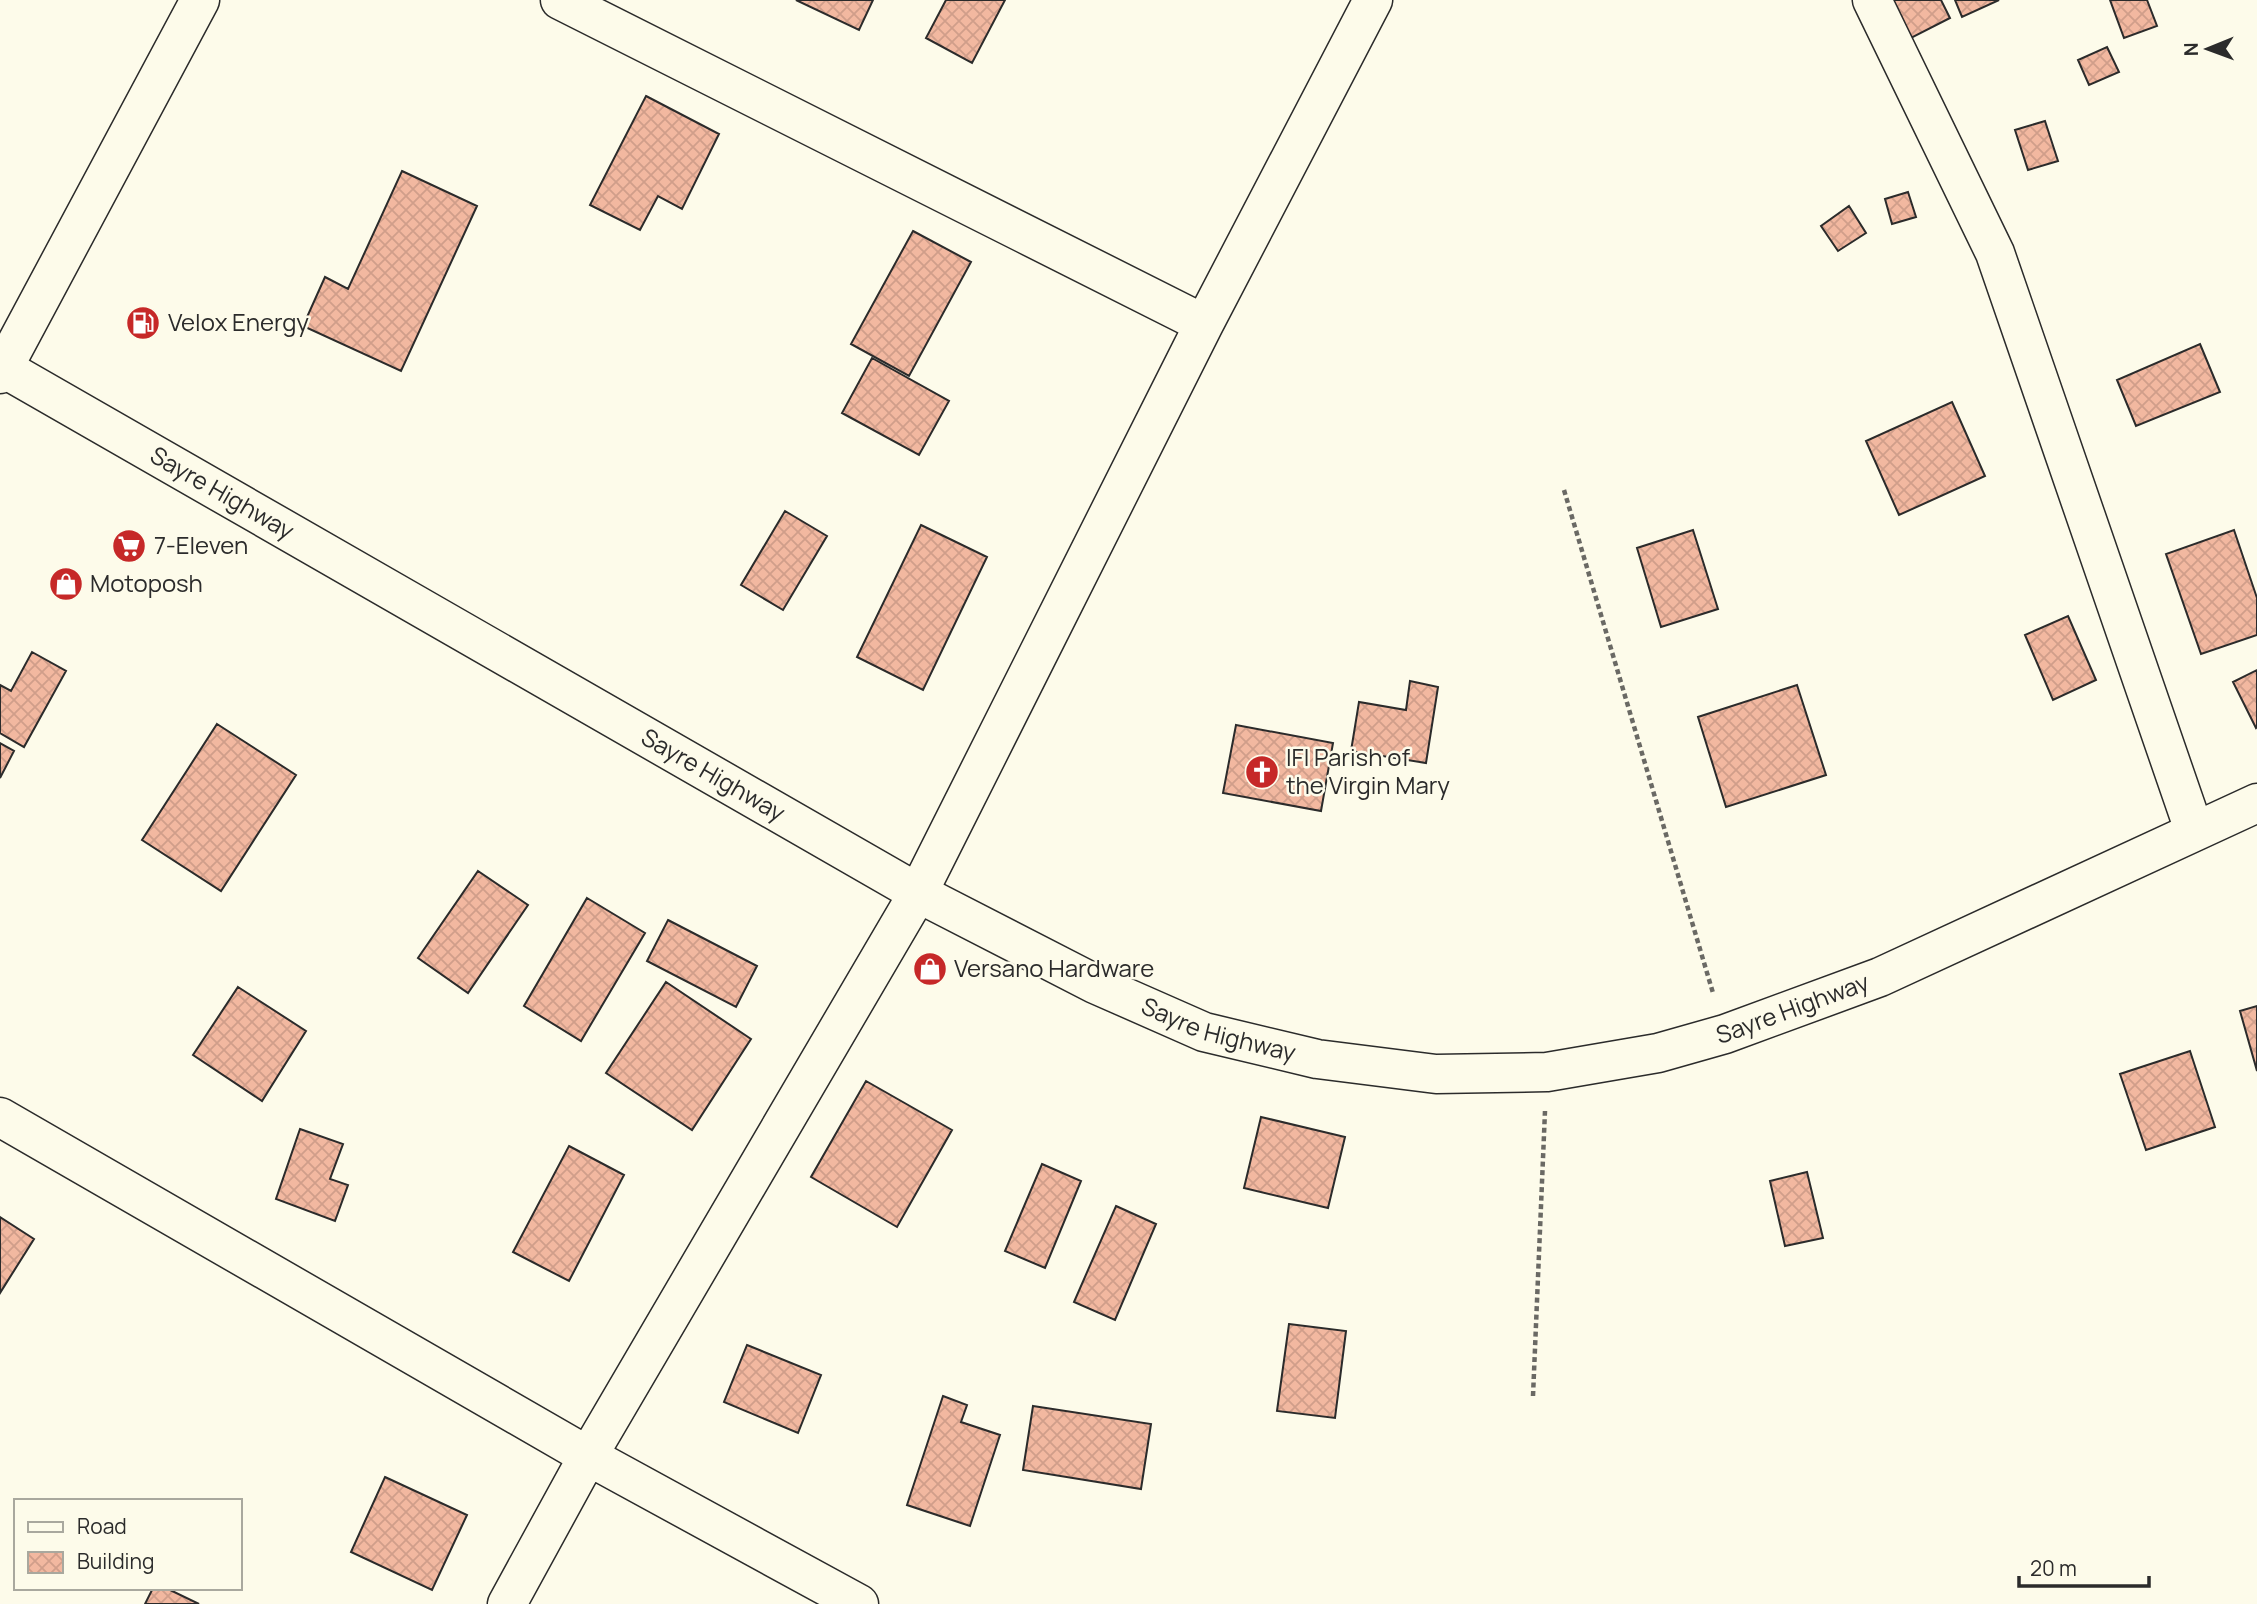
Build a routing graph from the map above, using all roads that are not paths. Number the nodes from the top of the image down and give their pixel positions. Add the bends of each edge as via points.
1 (200, 0) edge
2 (560, 0) edge
3 (1373, 0) edge
4 (1872, 0) edge
5 (1204, 324) junction
6 (1, 369) edge
7 (2257, 803) edge
8 (2194, 830) junction
9 (918, 893) junction
10 (0, 1116) edge
11 (588, 1456) junction
12 (507, 1604) edge
13 (859, 1604) edge

1 - 6 main road
2 - 5 main road
3 - 5 main road
4 - 8 main road via 1995,253
5 - 9 main road
6 - 9 main road, Sayre Highway
7 - 8 main road, Sayre Highway
8 - 9 main road, Sayre Highway via 1880,977 1725,1034 1658,1053 1547,1072 1436,1074 1317,1059 1205,1032 1095,985
9 - 11 main road
10 - 11 main road
11 - 12 main road
11 - 13 main road

